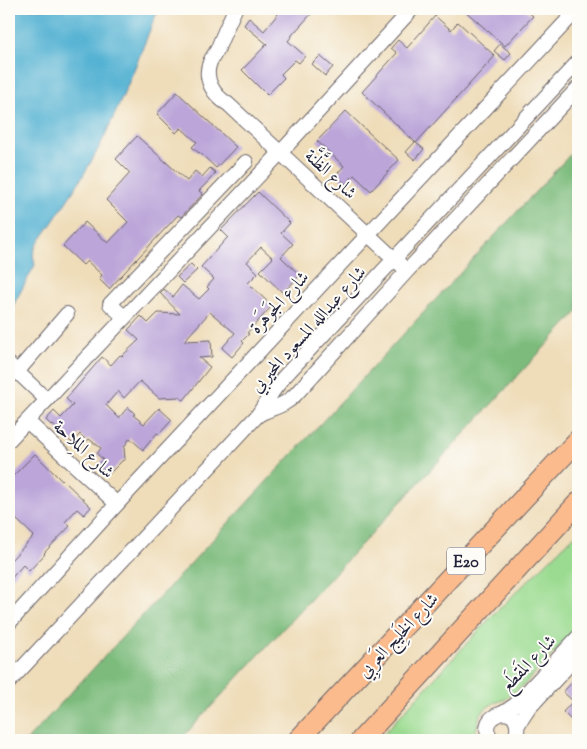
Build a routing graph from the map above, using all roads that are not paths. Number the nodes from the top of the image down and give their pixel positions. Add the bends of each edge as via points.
1 (235, 9) edge
2 (412, 9) edge
3 (578, 10) edge
4 (578, 62) edge
5 (578, 88) edge
6 (281, 152) junction
7 (246, 162) dead end
8 (181, 229) junction
9 (368, 234) junction
10 (196, 242) junction
11 (395, 260) junction
12 (407, 271) junction
13 (67, 314) dead end
14 (124, 317) junction
15 (13, 368) edge
16 (288, 373) junction
17 (300, 391) junction
18 (47, 400) junction
19 (258, 415) junction
20 (27, 421) junction
21 (9, 440) edge
22 (578, 440) edge
23 (578, 503) edge
24 (117, 504) junction
25 (9, 623) edge
26 (578, 637) edge
27 (578, 655) edge
28 (9, 682) edge
29 (503, 713) junction
30 (517, 735) edge
31 (488, 737) edge
32 (298, 740) edge
33 (362, 740) edge

1 - 6 street, شارع الظَّنَّة via 216,52 215,79 228,104
2 - 6 street
3 - 9 street, شارع الجَوهَرة
4 - 11 street, شارع عبدالله المسعود المحيربي
5 - 12 street, شارع عبدالله المسعود المحيربي
6 - 9 street, شارع الظَّنَّة
6 - 10 street
7 - 8 street
8 - 10 street
8 - 14 street via 110,304
9 - 11 street, شارع الظَّنَّة
9 - 24 street, شارع الجَوهَرة
10 - 14 street
11 - 12 street, شارع الظَّنَّة
11 - 16 street, شارع عبدالله المسعود المحيربي
12 - 17 street, شارع عبدالله المسعود المحيربي
13 - 15 street
14 - 18 street
15 - 18 street
16 - 17 street via 284,391 290,394
16 - 19 street, شارع عبدالله المسعود المحيربي
17 - 19 street, شارع عبدالله المسعود المحيربي via 288,402
18 - 20 street
19 - 28 street
20 - 21 street
20 - 24 street, شارع المِلاحة
22 - 32 highway, شارع الخَلِيج العَربِي / E20
23 - 33 highway, E20
24 - 25 street, شارع الجَوهَرة
26 - 29 street, شارع المَقطَع
27 - 30 street, شارع المَقطَع via 529,708
29 - 30 street via 512,717
29 - 31 street, شارع المَقطَع via 491,718

